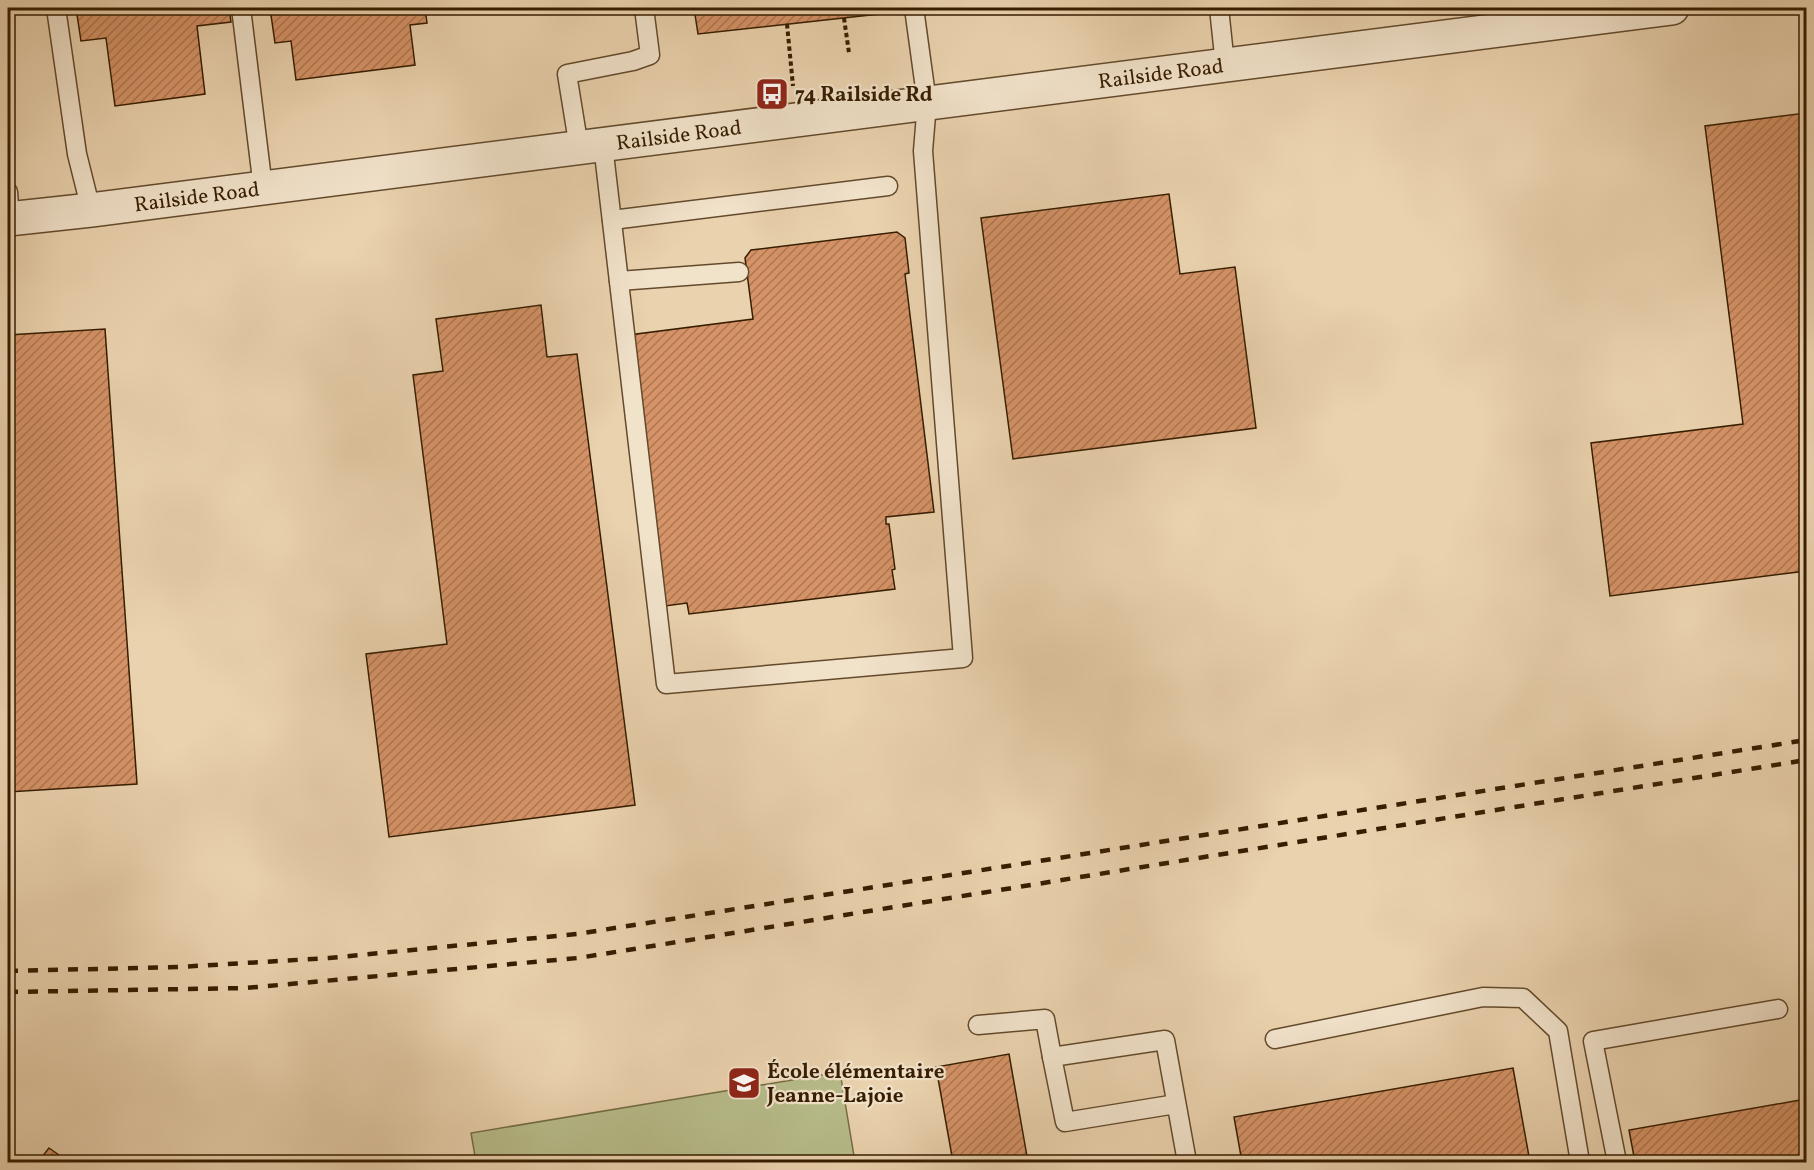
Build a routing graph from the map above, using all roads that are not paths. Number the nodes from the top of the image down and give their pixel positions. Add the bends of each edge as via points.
1 (56, 8) edge
2 (240, 8) edge
3 (644, 8) edge
4 (914, 8) edge
5 (1219, 8) edge
6 (1652, 9) edge
7 (1590, 13) edge
8 (1225, 65) junction
9 (927, 103) junction
10 (591, 146) junction
11 (888, 186) dead end
12 (263, 188) junction
13 (8, 210) edge
14 (91, 210) junction
15 (612, 220) junction
16 (739, 272) dead end
17 (619, 281) junction
18 (1778, 1009) dead end
19 (978, 1025) dead end
20 (1275, 1039) dead end
21 (1052, 1057) junction
22 (1176, 1104) junction
23 (1187, 1162) edge
24 (1580, 1162) edge
25 (1617, 1162) edge

1 - 14 lane via 77,154
2 - 12 lane
3 - 10 lane via 650,55 567,74
4 - 9 lane
5 - 8 lane
6 - 7 street, Railside Road
7 - 8 street, Railside Road
8 - 9 street, Railside Road
9 - 10 street, Railside Road
9 - 17 lane via 922,151 963,658 666,684
10 - 12 street, Railside Road
10 - 15 lane
11 - 15 lane
12 - 14 street, Railside Road
13 - 14 street, Railside Road
15 - 17 lane
16 - 17 lane
18 - 25 lane via 1593,1041
19 - 21 lane via 1045,1019
20 - 24 lane via 1483,997 1523,998 1558,1031
21 - 22 lane via 1065,1122
21 - 22 lane via 1165,1040
22 - 23 lane

